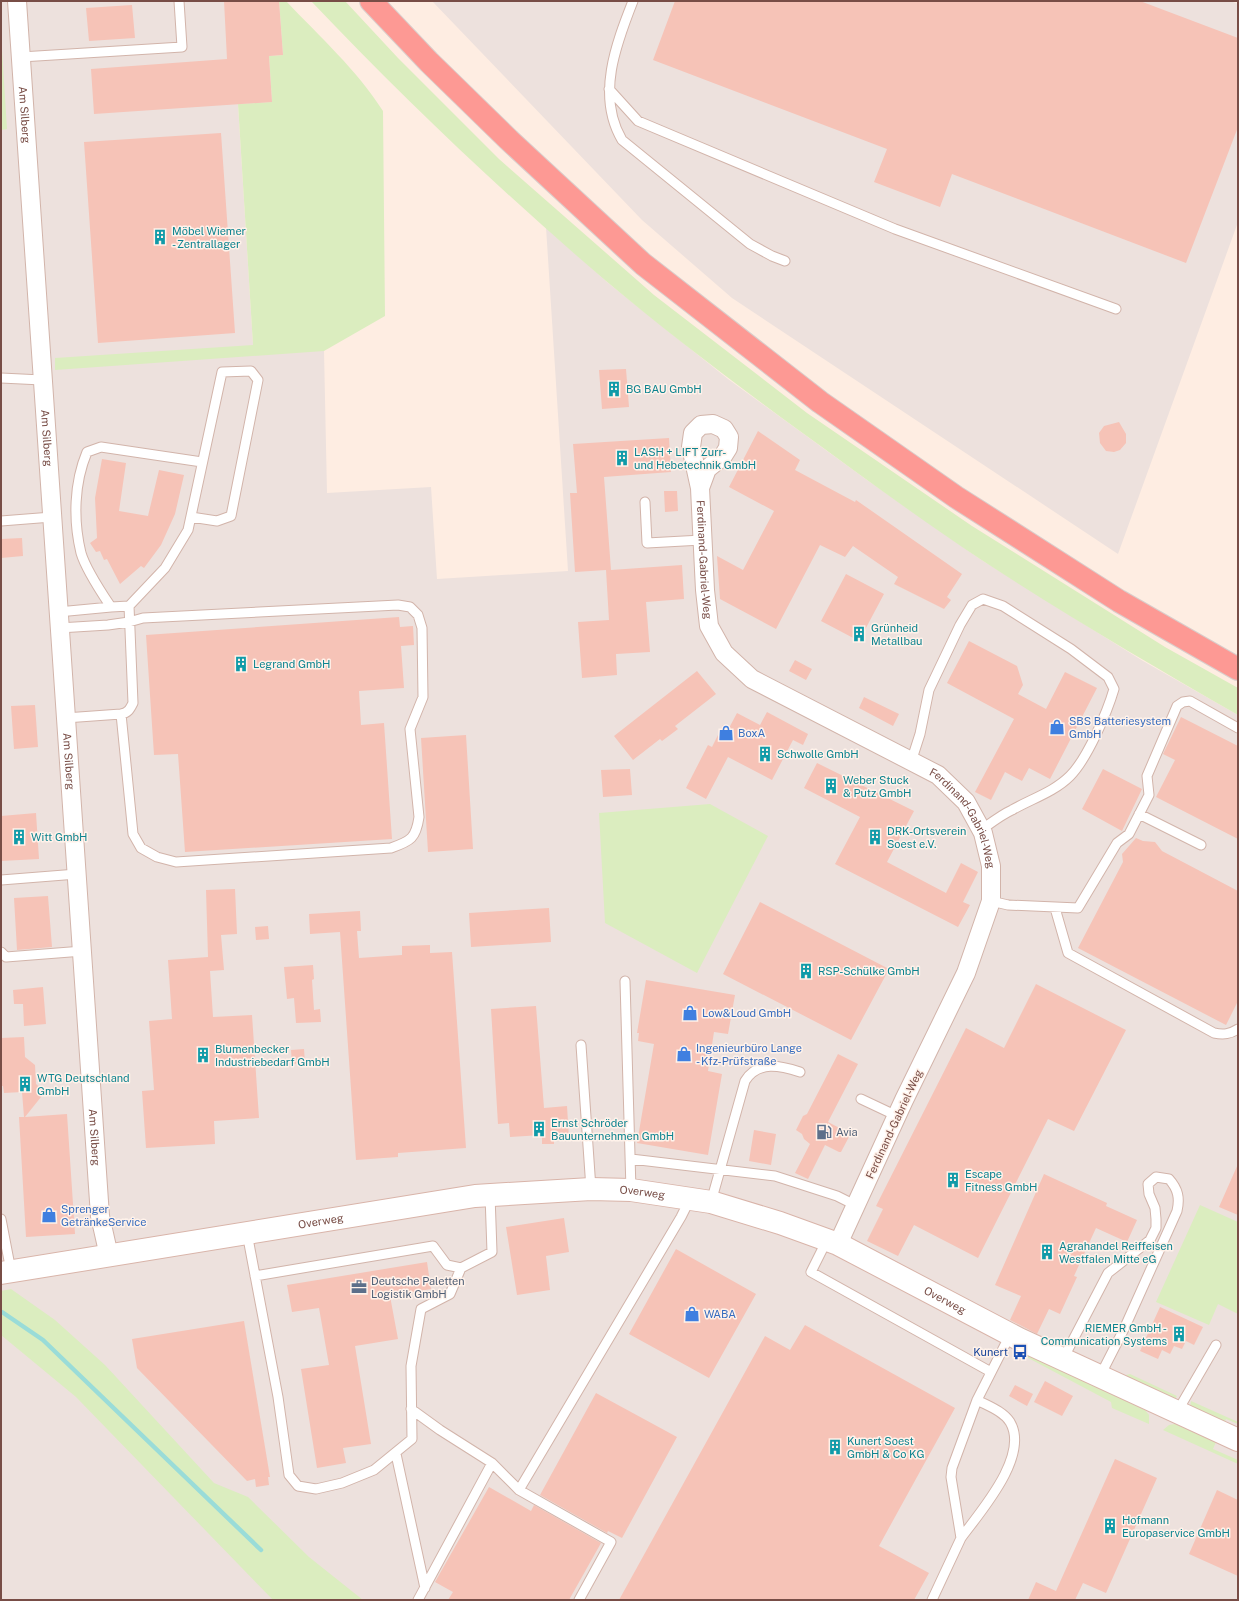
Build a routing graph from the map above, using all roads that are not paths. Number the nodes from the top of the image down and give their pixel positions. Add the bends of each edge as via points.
1 (17, 1) edge
2 (26, 1) edge
3 (179, 1) edge
4 (371, 1) edge
5 (633, 1) edge
6 (21, 57) junction
7 (609, 89) junction
8 (786, 260) dead end
9 (1116, 309) dead end
10 (1, 378) edge
11 (42, 380) junction
12 (202, 462) junction
13 (700, 488) dead end
14 (645, 502) dead end
15 (52, 517) junction
16 (191, 517) junction
17 (1, 521) edge
18 (702, 540) junction
19 (129, 606) junction
20 (111, 607) junction
21 (58, 620) junction
22 (129, 622) junction
23 (1238, 669) edge
24 (121, 714) junction
25 (65, 718) junction
26 (1238, 728) edge
27 (912, 762) junction
28 (1139, 814) junction
29 (981, 830) junction
30 (1201, 845) dead end
31 (78, 874) junction
32 (1, 880) edge
33 (991, 901) junction
34 (1055, 908) junction
35 (82, 951) junction
36 (1, 952) edge
37 (625, 981) dead end
38 (1238, 1029) edge
39 (581, 1045) dead end
40 (800, 1072) dead end
41 (861, 1099) dead end
42 (897, 1116) junction
43 (631, 1160) junction
44 (719, 1171) junction
45 (591, 1189) junction
46 (631, 1190) junction
47 (490, 1196) junction
48 (700, 1200) junction
49 (857, 1206) junction
50 (1, 1219) edge
51 (247, 1234) junction
52 (832, 1242) junction
53 (109, 1256) junction
54 (460, 1268) junction
55 (6, 1273) edge
56 (255, 1276) junction
57 (1010, 1334) junction
58 (1216, 1345) dead end
59 (1063, 1359) junction
60 (991, 1372) junction
61 (1100, 1376) junction
62 (978, 1400) junction
63 (411, 1409) junction
64 (1177, 1412) junction
65 (1238, 1440) edge
66 (396, 1454) junction
67 (492, 1463) junction
68 (519, 1490) junction
69 (961, 1538) junction
70 (424, 1588) junction
71 (418, 1600) edge
72 (578, 1600) edge
73 (932, 1600) edge

1 - 2 lane
1 - 6 street, Am Silberg
3 - 6 lane via 182,46
4 - 23 highway via 504,135 643,264 814,397 956,497 1119,602
5 - 7 lane via 617,42
6 - 11 street, Am Silberg
7 - 8 lane via 614,122 622,140 750,244 772,256
7 - 9 lane via 638,121 895,229
10 - 11 lane
11 - 15 street, Am Silberg
12 - 16 lane
12 - 16 lane via 222,372 251,371 258,380 231,516 217,521
12 - 20 lane via 101,447 87,452 81,467 75,510 80,546 98,587
13 - 18 street, Ferdinand-Gabriel-Weg
14 - 18 lane via 647,543
15 - 17 lane
15 - 21 street, Am Silberg
16 - 19 lane via 188,530 165,568
18 - 27 street, Ferdinand-Gabriel-Weg via 709,626 724,653 752,680
19 - 20 lane
19 - 22 lane
20 - 21 lane
21 - 22 lane
21 - 25 street, Am Silberg
22 - 24 lane via 133,702 130,710
22 - 24 lane via 143,618 217,614 398,605 410,607 418,615 422,628 423,697 410,729 417,831 408,843 391,848 176,862 157,857 141,848 133,834
24 - 25 lane
25 - 31 street, Am Silberg
26 - 28 lane via 1190,701 1177,706 1147,776 1149,795
27 - 29 street, Ferdinand-Gabriel-Weg via 938,775 966,802
27 - 29 lane via 929,690 972,604 983,599 1003,606 1071,649 1108,677 1114,689 1109,708 1083,758 1070,776 1053,789 1010,810
28 - 30 lane
28 - 34 lane via 1129,834 1117,843 1078,908
29 - 33 street, Ferdinand-Gabriel-Weg via 991,866
31 - 32 lane
31 - 35 street, Am Silberg
33 - 34 lane via 1008,905
33 - 42 street, Ferdinand-Gabriel-Weg via 966,973
34 - 38 lane via 1068,953 1214,1033 1222,1035
35 - 36 lane via 6,957
35 - 53 street, Am Silberg via 100,1216
37 - 43 lane
39 - 45 lane
40 - 44 lane via 771,1066 759,1068 750,1074 745,1081
41 - 42 lane
42 - 49 street, Ferdinand-Gabriel-Weg
43 - 44 lane
43 - 46 lane
44 - 48 lane
44 - 49 lane via 775,1176 837,1196
45 - 46 street, Overweg
45 - 47 street, Overweg
46 - 48 street, Overweg
47 - 51 street, Overweg
47 - 54 lane via 492,1252
48 - 52 street, Overweg via 780,1223
48 - 68 lane via 681,1217
49 - 52 street, Ferdinand-Gabriel-Weg
50 - 55 lane
51 - 53 street, Overweg
51 - 56 lane
52 - 57 street, Overweg
52 - 60 lane via 811,1272
53 - 55 street, Overweg
54 - 56 lane via 447,1265 433,1246
54 - 63 lane via 450,1294 421,1309 411,1366
56 - 66 lane via 278,1397 289,1475 298,1486 316,1489 342,1483 374,1470
57 - 59 street, Overweg
57 - 60 lane
58 - 64 lane
59 - 61 street, Overweg
59 - 61 lane via 1108,1273 1150,1240 1156,1228 1155,1208 1148,1184 1156,1177 1169,1179 1177,1189 1177,1211
60 - 62 lane
61 - 64 street, Overweg
62 - 69 lane via 958,1450 951,1477
62 - 69 lane via 1004,1415 1010,1423 1014,1445 999,1486
63 - 66 lane via 412,1439
63 - 67 lane
64 - 65 street, Overweg
66 - 70 lane
67 - 68 lane
67 - 70 lane
68 - 72 lane via 611,1542
69 - 73 lane
70 - 71 lane

